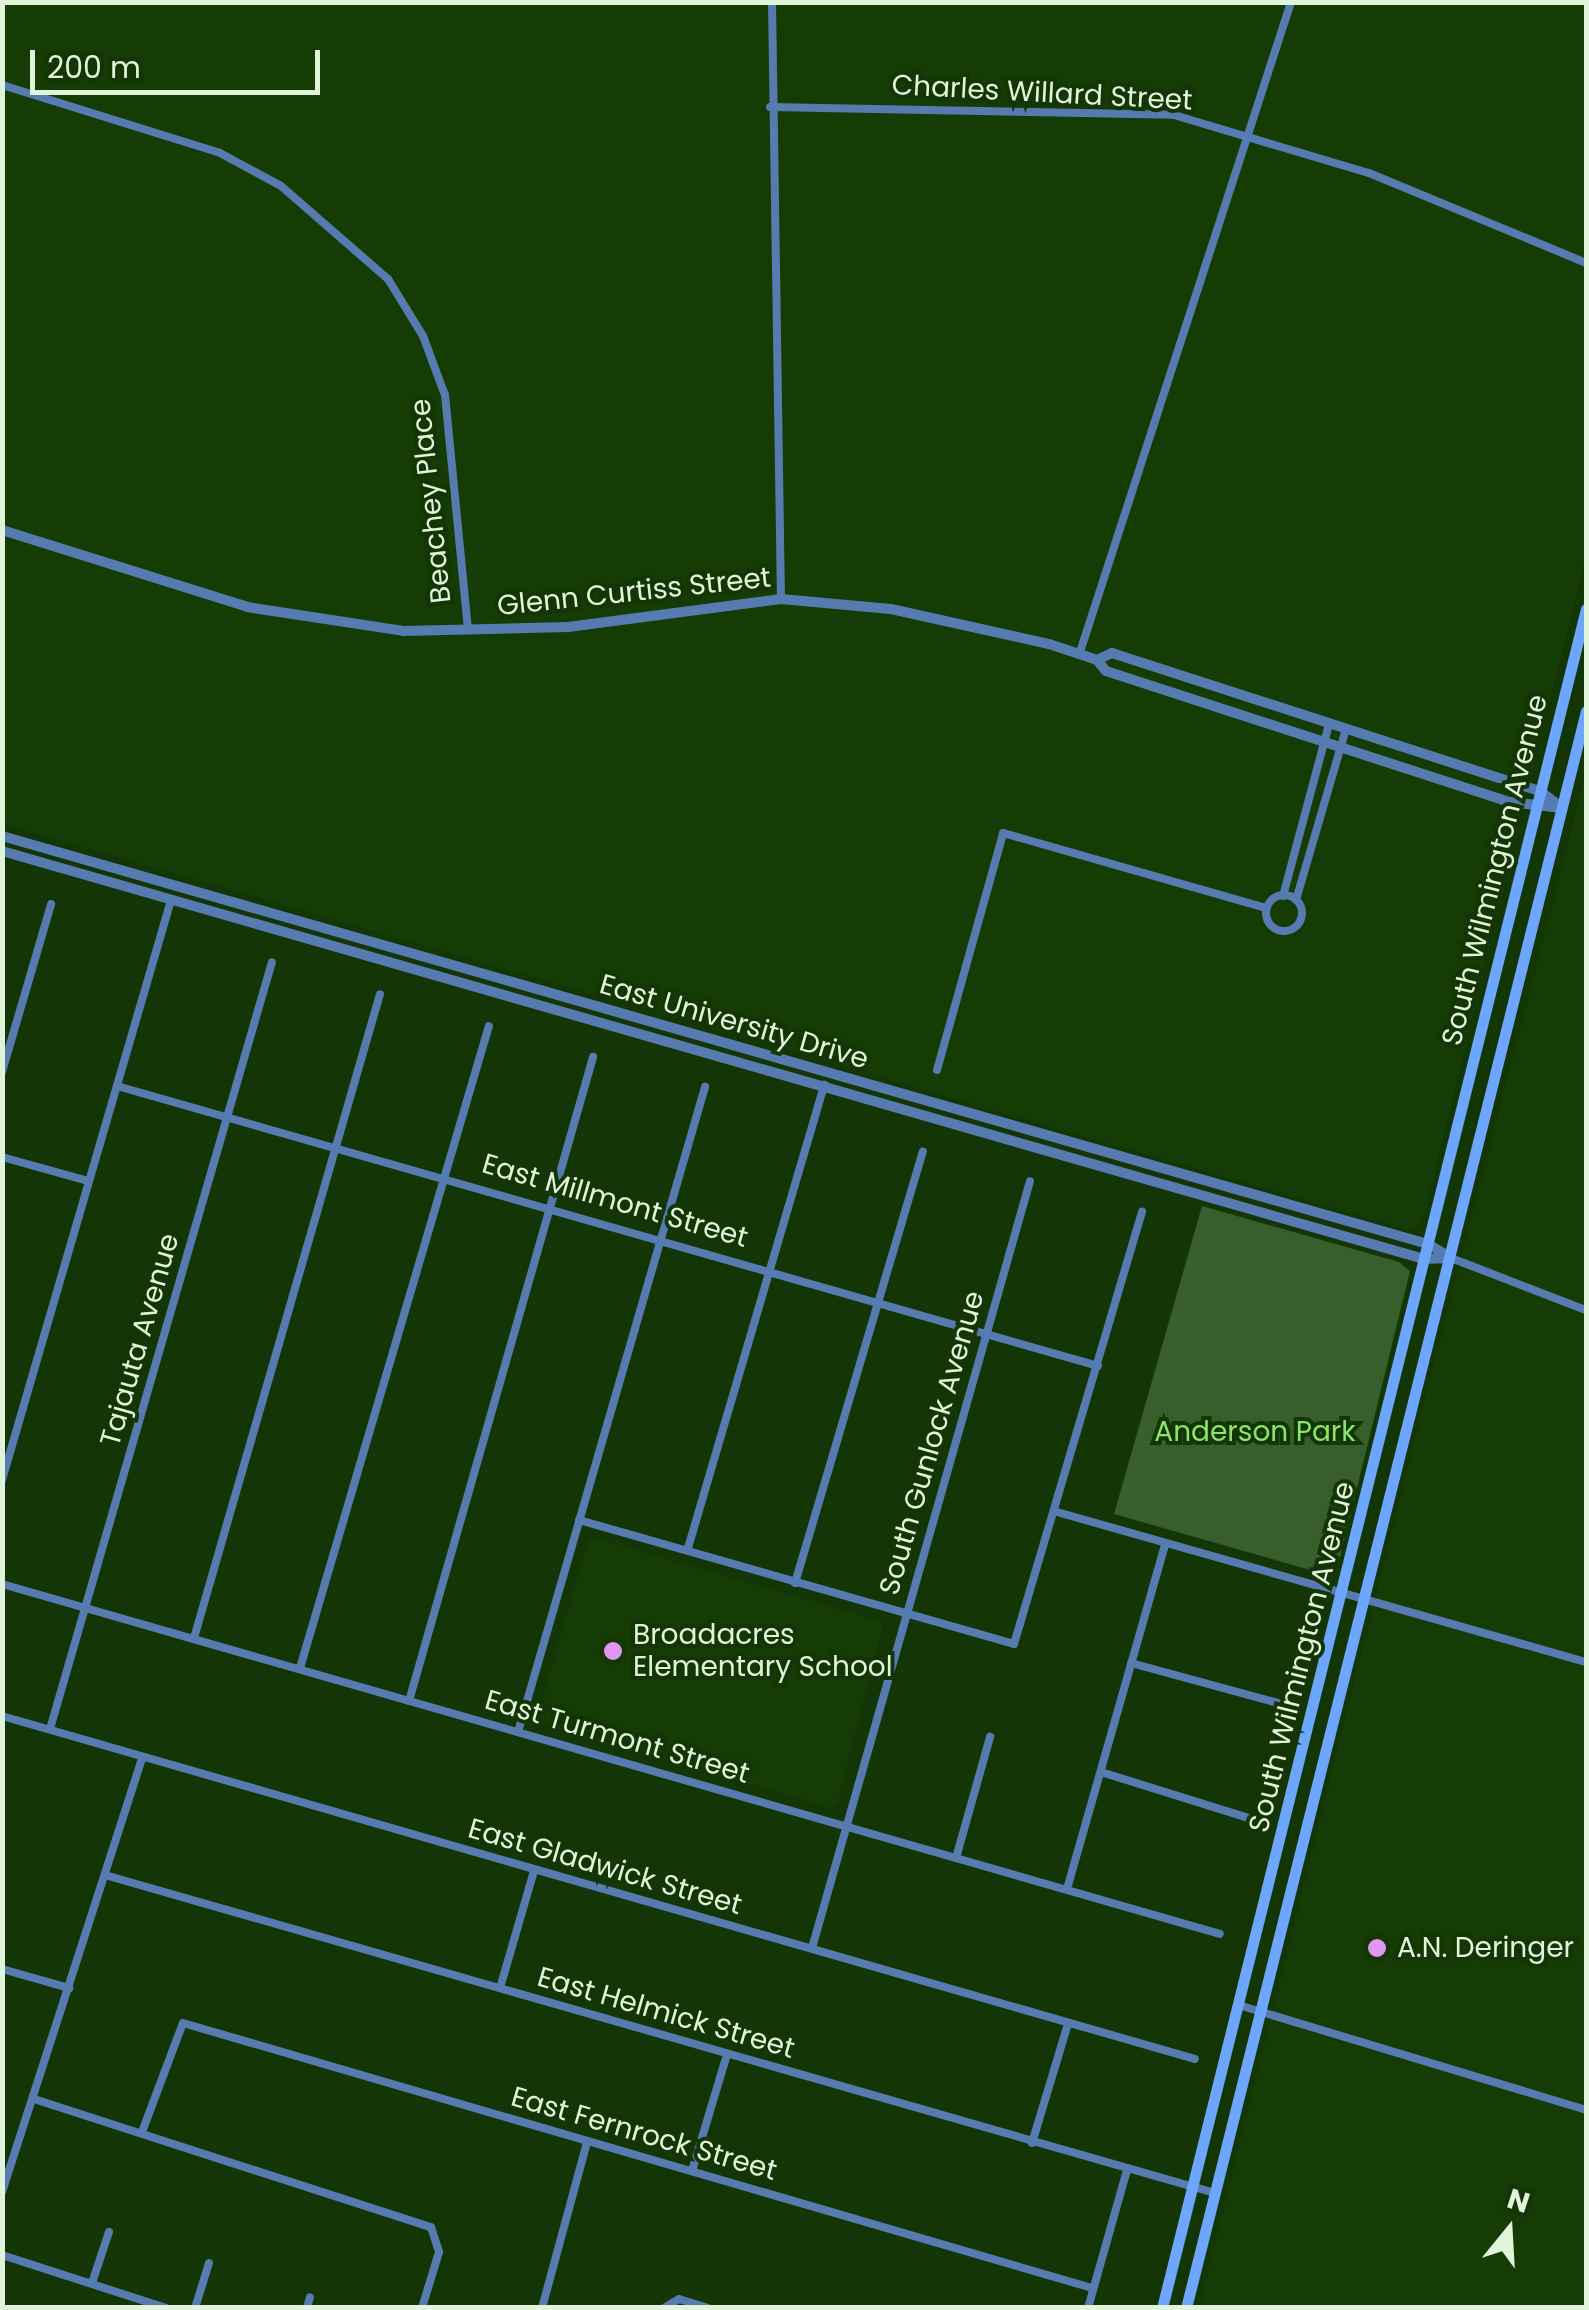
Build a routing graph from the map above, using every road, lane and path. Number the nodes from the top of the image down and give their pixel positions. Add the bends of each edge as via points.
1 (772, 2) edge
2 (1291, 2) edge
3 (2, 86) edge
4 (770, 107) junction
5 (1252, 134) junction
6 (1586, 263) edge
7 (2, 530) edge
8 (781, 599) junction
9 (1586, 609) edge
10 (468, 630) junction
11 (1079, 655) junction
12 (1096, 660) junction
13 (1586, 711) edge
14 (1328, 724) junction
15 (1346, 729) junction
16 (1324, 742) junction
17 (1341, 747) junction
18 (1540, 791) junction
19 (1562, 808) junction
20 (1536, 810) junction
21 (2, 836) edge
22 (2, 850) edge
23 (175, 885) junction
24 (1283, 896) junction
25 (171, 900) junction
26 (1296, 900) junction
27 (50, 904) dead end
28 (1267, 908) junction
29 (272, 962) dead end
30 (380, 994) dead end
31 (489, 1026) dead end
32 (593, 1057) dead end
33 (936, 1070) dead end
34 (2, 1072) edge
35 (828, 1073) junction
36 (824, 1085) junction
37 (117, 1086) junction
38 (706, 1087) dead end
39 (227, 1116) junction
40 (334, 1144) junction
41 (923, 1152) dead end
42 (2, 1157) edge
43 (445, 1176) junction
44 (1030, 1181) dead end
45 (88, 1182) junction
46 (553, 1206) junction
47 (1142, 1212) dead end
48 (661, 1238) junction
49 (1428, 1244) junction
50 (1424, 1258) junction
51 (1451, 1258) junction
52 (773, 1269) junction
53 (878, 1300) junction
54 (1586, 1310) edge
55 (988, 1333) junction
56 (1098, 1366) junction
57 (2, 1480) edge
58 (1057, 1512) junction
59 (580, 1520) junction
60 (1165, 1545) junction
61 (688, 1548) junction
62 (795, 1583) junction
63 (2, 1584) edge
64 (1340, 1593) junction
65 (1362, 1599) junction
66 (87, 1608) junction
67 (905, 1612) junction
68 (194, 1638) junction
69 (1586, 1662) edge
70 (1131, 1663) junction
71 (300, 1668) junction
72 (410, 1701) junction
73 (1278, 1702) dead end
74 (2, 1716) edge
75 (50, 1729) junction
76 (518, 1732) junction
77 (990, 1737) dead end
78 (142, 1758) junction
79 (1101, 1772) junction
80 (1249, 1818) dead end
81 (845, 1826) junction
82 (956, 1858) junction
83 (534, 1871) junction
84 (105, 1876) junction
85 (1067, 1889) junction
86 (1220, 1934) dead end
87 (812, 1948) junction
88 (2, 1969) edge
89 (70, 1988) junction
90 (500, 1988) junction
91 (1242, 2006) junction
92 (1260, 2012) junction
93 (1068, 2024) junction
94 (726, 2054) junction
95 (1196, 2058) dead end
96 (34, 2099) junction
97 (1586, 2110) edge
98 (142, 2132) junction
99 (587, 2142) junction
100 (1032, 2143) junction
101 (1127, 2170) junction
102 (692, 2172) junction
103 (1192, 2188) junction
104 (2, 2192) edge
105 (1215, 2193) junction
106 (109, 2232) dead end
107 (2, 2255) edge
108 (210, 2263) dead end
109 (92, 2282) junction
110 (1092, 2288) junction
111 (310, 2297) dead end
112 (665, 2305) edge
113 (166, 2308) edge
114 (195, 2308) edge
115 (307, 2308) edge
116 (422, 2308) edge
117 (542, 2308) edge
118 (708, 2308) edge
119 (1088, 2308) edge
120 (1162, 2308) edge
121 (1186, 2308) edge

1 - 4 street
2 - 5 street
3 - 10 street, Beachey Place via 220,153 280,186 388,278 423,336 445,395
4 - 5 street, Charles Willard Street via 1174,115
4 - 8 street
5 - 6 street, Charles Willard Street via 1369,173
5 - 11 street
7 - 10 street, Glenn Curtiss Street via 306,621
8 - 10 street, Glenn Curtiss Street via 568,627
8 - 11 street, Glenn Curtiss Street via 891,609 1006,631
9 - 18 main road, South Wilmington Avenue
11 - 12 street, Glenn Curtiss Street
12 - 14 street, Glenn Curtiss Street via 1112,653
12 - 16 street, Glenn Curtiss Street via 1106,671
13 - 19 main road, South Wilmington Avenue
14 - 15 street, Glenn Curtiss Street
14 - 16 street
15 - 17 street
15 - 18 street, Glenn Curtiss Street
16 - 17 street, Glenn Curtiss Street
16 - 24 street
17 - 20 street, Glenn Curtiss Street
17 - 26 street
18 - 19 street, Glenn Curtiss Street
18 - 20 main road, South Wilmington Avenue
19 - 20 street, Glenn Curtiss Street
19 - 51 main road, South Wilmington Avenue
20 - 49 main road, South Wilmington Avenue
21 - 23 street, East University Drive
22 - 25 street, East University Drive
23 - 25 street
23 - 35 street, East University Drive
24 - 26 street
24 - 28 street
25 - 36 street, East University Drive
25 - 37 street
26 - 28 street via 1301,919 1292,929 1272,927
27 - 34 street
28 - 33 street via 1003,833
29 - 39 street, Tajauta Avenue
30 - 40 street
31 - 43 street
32 - 46 street
35 - 36 street
35 - 49 street, East University Drive
36 - 50 street, East University Drive
36 - 52 street
37 - 39 street, East Millmont Street
37 - 45 street
38 - 48 street
39 - 40 street, East Millmont Street
39 - 66 street, Tajauta Avenue
40 - 43 street, East Millmont Street
40 - 68 street
41 - 53 street
42 - 45 street
43 - 46 street, East Millmont Street
43 - 71 street
44 - 55 street, South Gunlock Avenue
45 - 57 street
46 - 48 street, East Millmont Street
46 - 72 street
47 - 56 street
48 - 52 street, East Millmont Street
48 - 59 street
49 - 50 main road, South Wilmington Avenue
49 - 51 street, East University Drive
50 - 51 street, East University Drive
50 - 64 main road, South Wilmington Avenue
51 - 54 street, East University Drive
51 - 65 main road, South Wilmington Avenue
52 - 53 street, East Millmont Street
52 - 61 street
53 - 55 street, East Millmont Street
53 - 62 street
55 - 56 street, East Millmont Street
55 - 67 street, South Gunlock Avenue
56 - 58 street
58 - 60 street
58 - 67 street via 1014,1644
59 - 61 street
59 - 76 street
60 - 64 street
60 - 70 street
61 - 62 street
62 - 67 street
63 - 66 street, East Turmont Street
64 - 65 street
64 - 91 main road, South Wilmington Avenue
65 - 69 street
65 - 92 main road, South Wilmington Avenue
66 - 68 street, East Turmont Street
66 - 75 street, Tajauta Avenue
67 - 81 street, South Gunlock Avenue
68 - 71 street, East Turmont Street
70 - 73 street
70 - 79 street
71 - 72 street, East Turmont Street
72 - 76 street, East Turmont Street
74 - 75 street, East Gladwick Street
75 - 78 street, East Gladwick Street
76 - 81 street, East Turmont Street
77 - 82 street
78 - 83 street, East Gladwick Street
78 - 84 street
79 - 80 street
79 - 85 street
81 - 82 street, East Turmont Street
81 - 87 street, South Gunlock Avenue
82 - 85 street, East Turmont Street
83 - 87 street, East Gladwick Street
83 - 90 street
84 - 89 street
84 - 90 street, East Helmick Street
85 - 86 street, East Turmont Street
87 - 93 street, East Gladwick Street
88 - 89 street
89 - 96 street
90 - 94 street, East Helmick Street
91 - 92 street
91 - 103 main road, South Wilmington Avenue
92 - 97 street
92 - 105 main road, South Wilmington Avenue
93 - 95 street, East Gladwick Street
93 - 100 street
94 - 100 street, East Helmick Street
94 - 102 street
96 - 98 street
96 - 104 street
98 - 99 street, East Fernrock Street via 183,2023
98 - 116 street via 437,2232 439,2252
99 - 102 street, East Fernrock Street
99 - 117 street
100 - 101 street, East Helmick Street
101 - 103 street, East Helmick Street
101 - 110 street
102 - 110 street, East Fernrock Street
103 - 105 street, East Helmick Street
103 - 120 main road, South Wilmington Avenue
105 - 121 main road, South Wilmington Avenue
106 - 109 street
107 - 109 street
108 - 114 street
109 - 113 street
110 - 119 street
111 - 115 street
112 - 118 street via 679,2299

